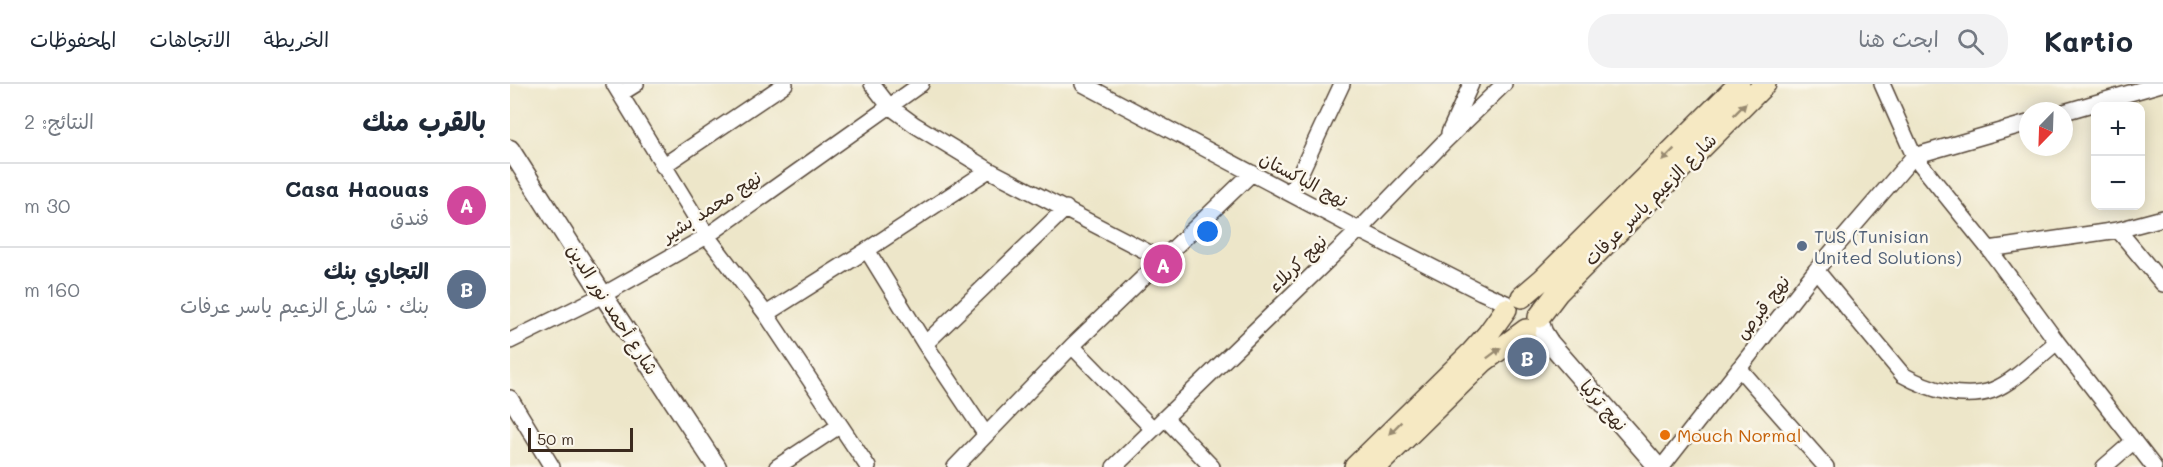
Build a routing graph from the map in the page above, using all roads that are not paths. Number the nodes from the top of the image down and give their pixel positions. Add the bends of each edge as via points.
1 (636, 84) edge
2 (785, 84) edge
3 (872, 84) edge
4 (921, 84) edge
5 (1083, 84) edge
6 (1342, 84) edge
7 (1471, 84) edge
8 (1504, 84) edge
9 (1765, 84) edge
10 (1882, 84) edge
11 (2161, 84) edge
12 (1733, 86) edge
13 (617, 89) edge
14 (889, 106) junction
15 (2073, 109) edge
16 (2019, 126) edge
17 (1446, 140) junction
18 (510, 149) edge
19 (1914, 156) junction
20 (663, 166) junction
21 (988, 170) junction
22 (1252, 173) junction
23 (1291, 194) junction
24 (1066, 208) junction
25 (2163, 218) edge
26 (1359, 230) junction
27 (2118, 230) junction
28 (707, 236) junction
29 (1989, 249) junction
30 (867, 250) junction
31 (1161, 259) junction
32 (1816, 270) junction
33 (2163, 284) edge
34 (603, 295) junction
35 (1512, 303) junction
36 (766, 314) junction
37 (1533, 324) junction
38 (510, 341) edge
39 (2057, 342) junction
40 (925, 344) junction
41 (1072, 346) junction
42 (1739, 368) junction
43 (510, 398) edge
44 (1165, 418) junction
45 (839, 426) junction
46 (1153, 429) junction
47 (986, 435) junction
48 (2134, 441) junction
49 (552, 467) edge
50 (717, 467) edge
51 (777, 467) edge
52 (868, 467) edge
53 (955, 467) edge
54 (1114, 467) edge
55 (1212, 467) edge
56 (1355, 467) edge
57 (1377, 467) edge
58 (1660, 467) edge
59 (1826, 467) edge
60 (2104, 467) edge
61 (2154, 467) edge

1 - 13 street
2 - 20 street
3 - 14 street
4 - 14 street, نهج محمد بشير
5 - 22 street, نهج الباكستان
6 - 23 street
7 - 17 street
8 - 17 street, نهج كربلاء
37 -> 9 main road, شارع الزعيم ياسر عرفات via 1557,292
10 - 19 street
11 - 15 street
12 -> 35 main road, شارع الزعيم ياسر عرفات via 1543,279
13 - 20 street
14 - 21 street via 902,118
14 - 28 street, نهج محمد بشير
16 - 19 street
17 - 26 street, نهج كربلاء
18 - 34 street, شارع أحمد نور الدين
19 - 29 street
19 - 32 street, نهج قبرص
20 - 28 street
21 - 24 street
21 - 30 street
22 - 23 street, نهج الباكستان
22 - 31 street
23 - 26 street, نهج الباكستان
24 - 31 street
24 - 40 street
25 - 27 street
26 - 35 street, نهج الباكستان via 1481,292
26 - 44 street, نهج كربلاء
27 - 29 street
27 - 33 street
28 - 34 street, نهج محمد بشير
28 - 36 street
29 - 39 street
30 - 36 street
30 - 40 street
31 - 41 street
32 - 39 street via 1903,375 1922,386 1974,394 1992,391
32 - 42 street, نهج قبرص
34 - 38 street, نهج محمد بشير
34 - 50 street, شارع أحمد نور الدين
35 - 37 main road via 1533,301 1537,305
35 - 37 main road via 1508,324 1516,330
35 -> 56 main road, شارع الزعيم ياسر عرفات via 1472,352
36 - 45 street
57 -> 37 main road, شارع الزعيم ياسر عرفات via 1484,361
37 - 58 street, نهج تركيا
39 - 48 street
40 - 47 street
41 - 46 street
41 - 47 street
42 - 58 street, نهج قبرص
42 - 59 street
43 - 49 street
44 - 46 street, نهج كربلاء
44 - 55 street
45 - 51 street
45 - 52 street
46 - 54 street, نهج كربلاء
47 - 53 street
48 - 60 street
48 - 61 street

